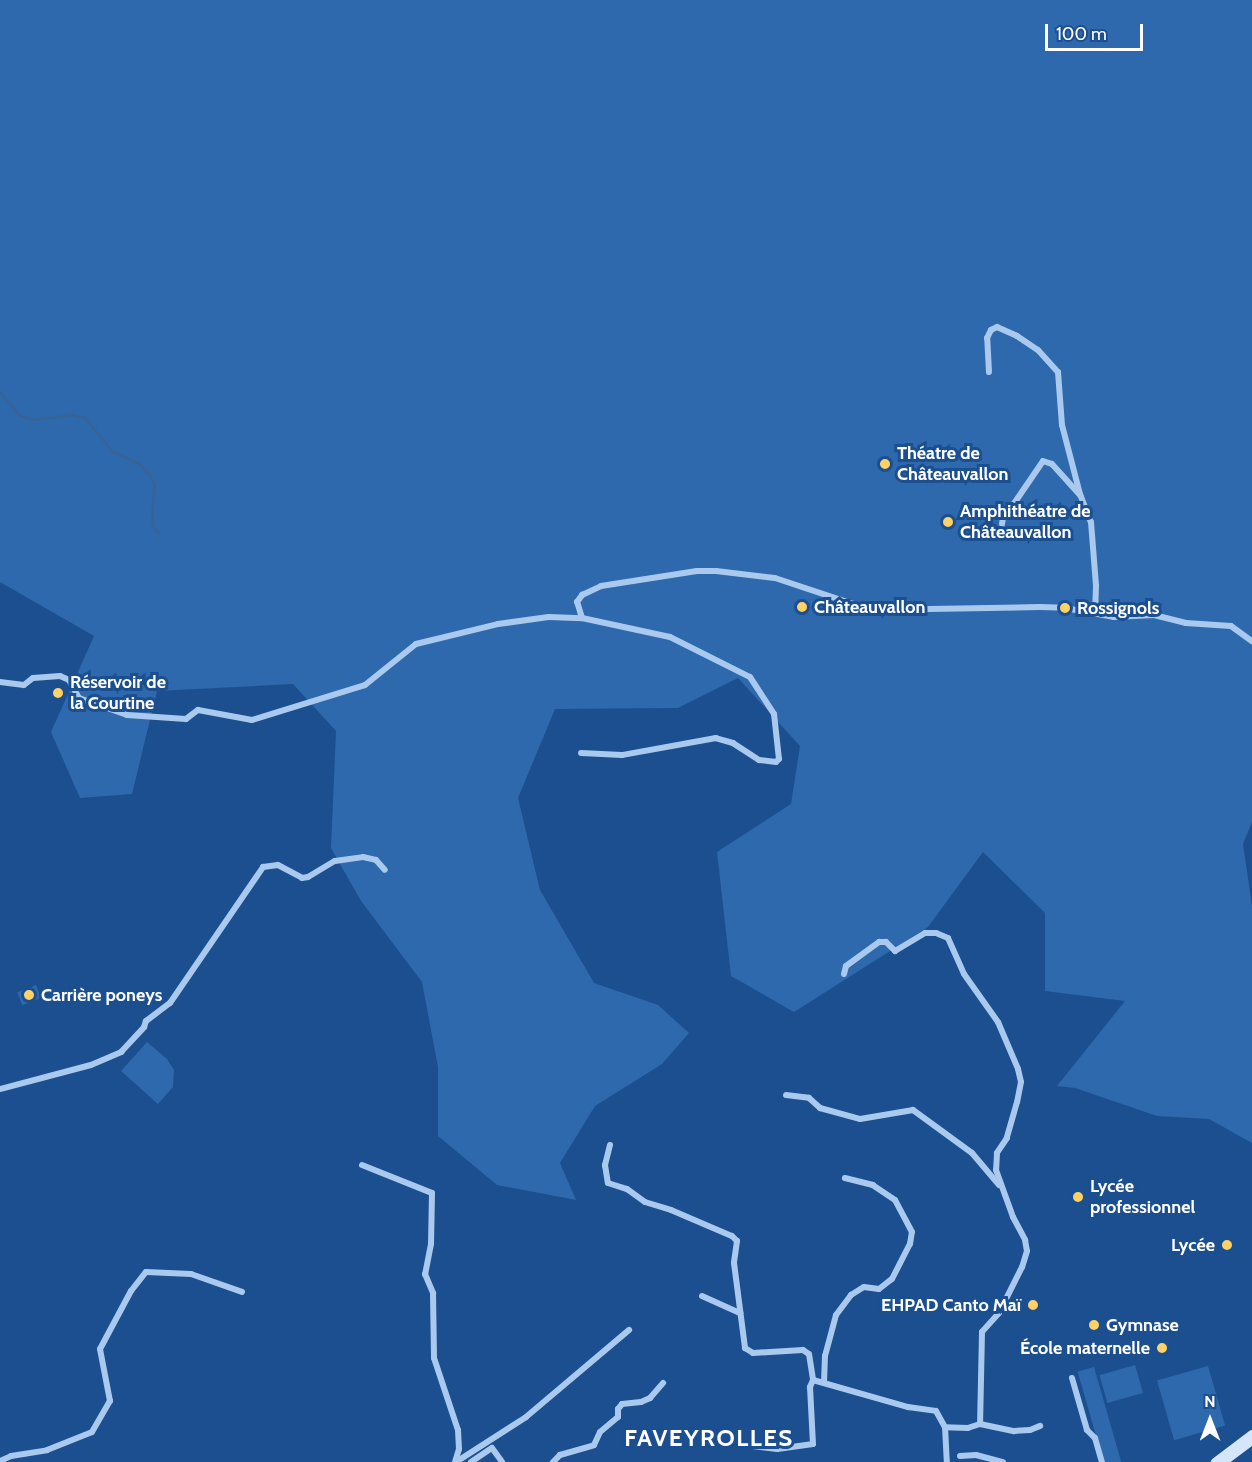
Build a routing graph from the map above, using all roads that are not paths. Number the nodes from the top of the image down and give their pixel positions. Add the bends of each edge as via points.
1 (989, 372) dead end
2 (1081, 495) junction
3 (1002, 524) dead end
4 (1095, 614) junction
5 (582, 618) junction
6 (1252, 641) edge
7 (0, 682) edge
8 (581, 753) dead end
9 (386, 870) dead end
10 (844, 974) dead end
11 (0, 1089) edge
12 (786, 1095) dead end
13 (610, 1145) dead end
14 (362, 1165) dead end
15 (845, 1178) dead end
16 (1003, 1190) junction
17 (242, 1292) dead end
18 (702, 1296) dead end
19 (740, 1313) junction
20 (629, 1330) dead end
21 (1072, 1378) dead end
22 (813, 1380) junction
23 (663, 1383) dead end
24 (824, 1383) junction
25 (980, 1424) junction
26 (1040, 1426) dead end
27 (945, 1428) junction
28 (1252, 1434) edge
29 (1252, 1441) edge
30 (744, 1445) dead end
31 (960, 1456) dead end
32 (0, 1461) edge
33 (456, 1462) edge
34 (471, 1462) edge
35 (502, 1462) edge
36 (553, 1462) edge
37 (947, 1462) edge
38 (1003, 1462) edge
39 (1102, 1462) edge
40 (1215, 1462) edge
41 (1224, 1462) edge

1 - 2 street via 987,338 997,327 1038,350 1058,372 1062,425
2 - 3 street via 1052,464 1043,461 1014,505 1004,512
2 - 4 street via 1091,522
4 - 5 street via 1040,607 871,610 775,578 697,571 601,586 582,595 577,602
4 - 6 street via 1154,615 1186,623 1222,625 1242,632
5 - 7 street via 549,617 498,624 416,644 365,685 252,720 198,710 186,719 127,715 79,698 69,680 60,676 33,678 24,685
5 - 8 street via 670,637 750,677 774,714 779,759 759,760 733,742 716,738 622,755
9 - 11 street via 376,860 363,857 335,861 308,878 278,865 263,867 170,1003 146,1021 121,1052 91,1065
10 - 16 street via 846,966 879,942 886,942 895,951 925,933 948,938 964,974 998,1022 1021,1082 1007,1138 997,1153 996,1170
12 - 16 street via 809,1098 820,1108 860,1119 913,1110 972,1153
13 - 19 street via 605,1165 608,1183 737,1241 734,1263
14 - 33 street via 432,1193 425,1274 433,1293 434,1358 458,1430
15 - 24 street via 873,1185 895,1200 912,1232 892,1279 879,1289 864,1287 851,1295 836,1315 825,1356
16 - 25 street via 1026,1251 999,1313 982,1332
17 - 32 street via 191,1274 146,1272 131,1291 100,1349 110,1401 92,1432 47,1450
18 - 19 street
19 - 22 street via 745,1348 753,1353 803,1350 809,1353
20 - 33 street via 526,1417
21 - 39 street via 1087,1430 1095,1438
22 - 24 street
22 - 30 street via 813,1444 777,1449
23 - 36 street via 650,1398 622,1404 618,1417 600,1432 594,1445 560,1455
24 - 27 street via 936,1411
25 - 26 street via 1014,1431
25 - 27 street
27 - 37 street
28 - 40 main road
29 - 41 main road
31 - 38 street via 976,1455
34 - 35 street via 492,1448

